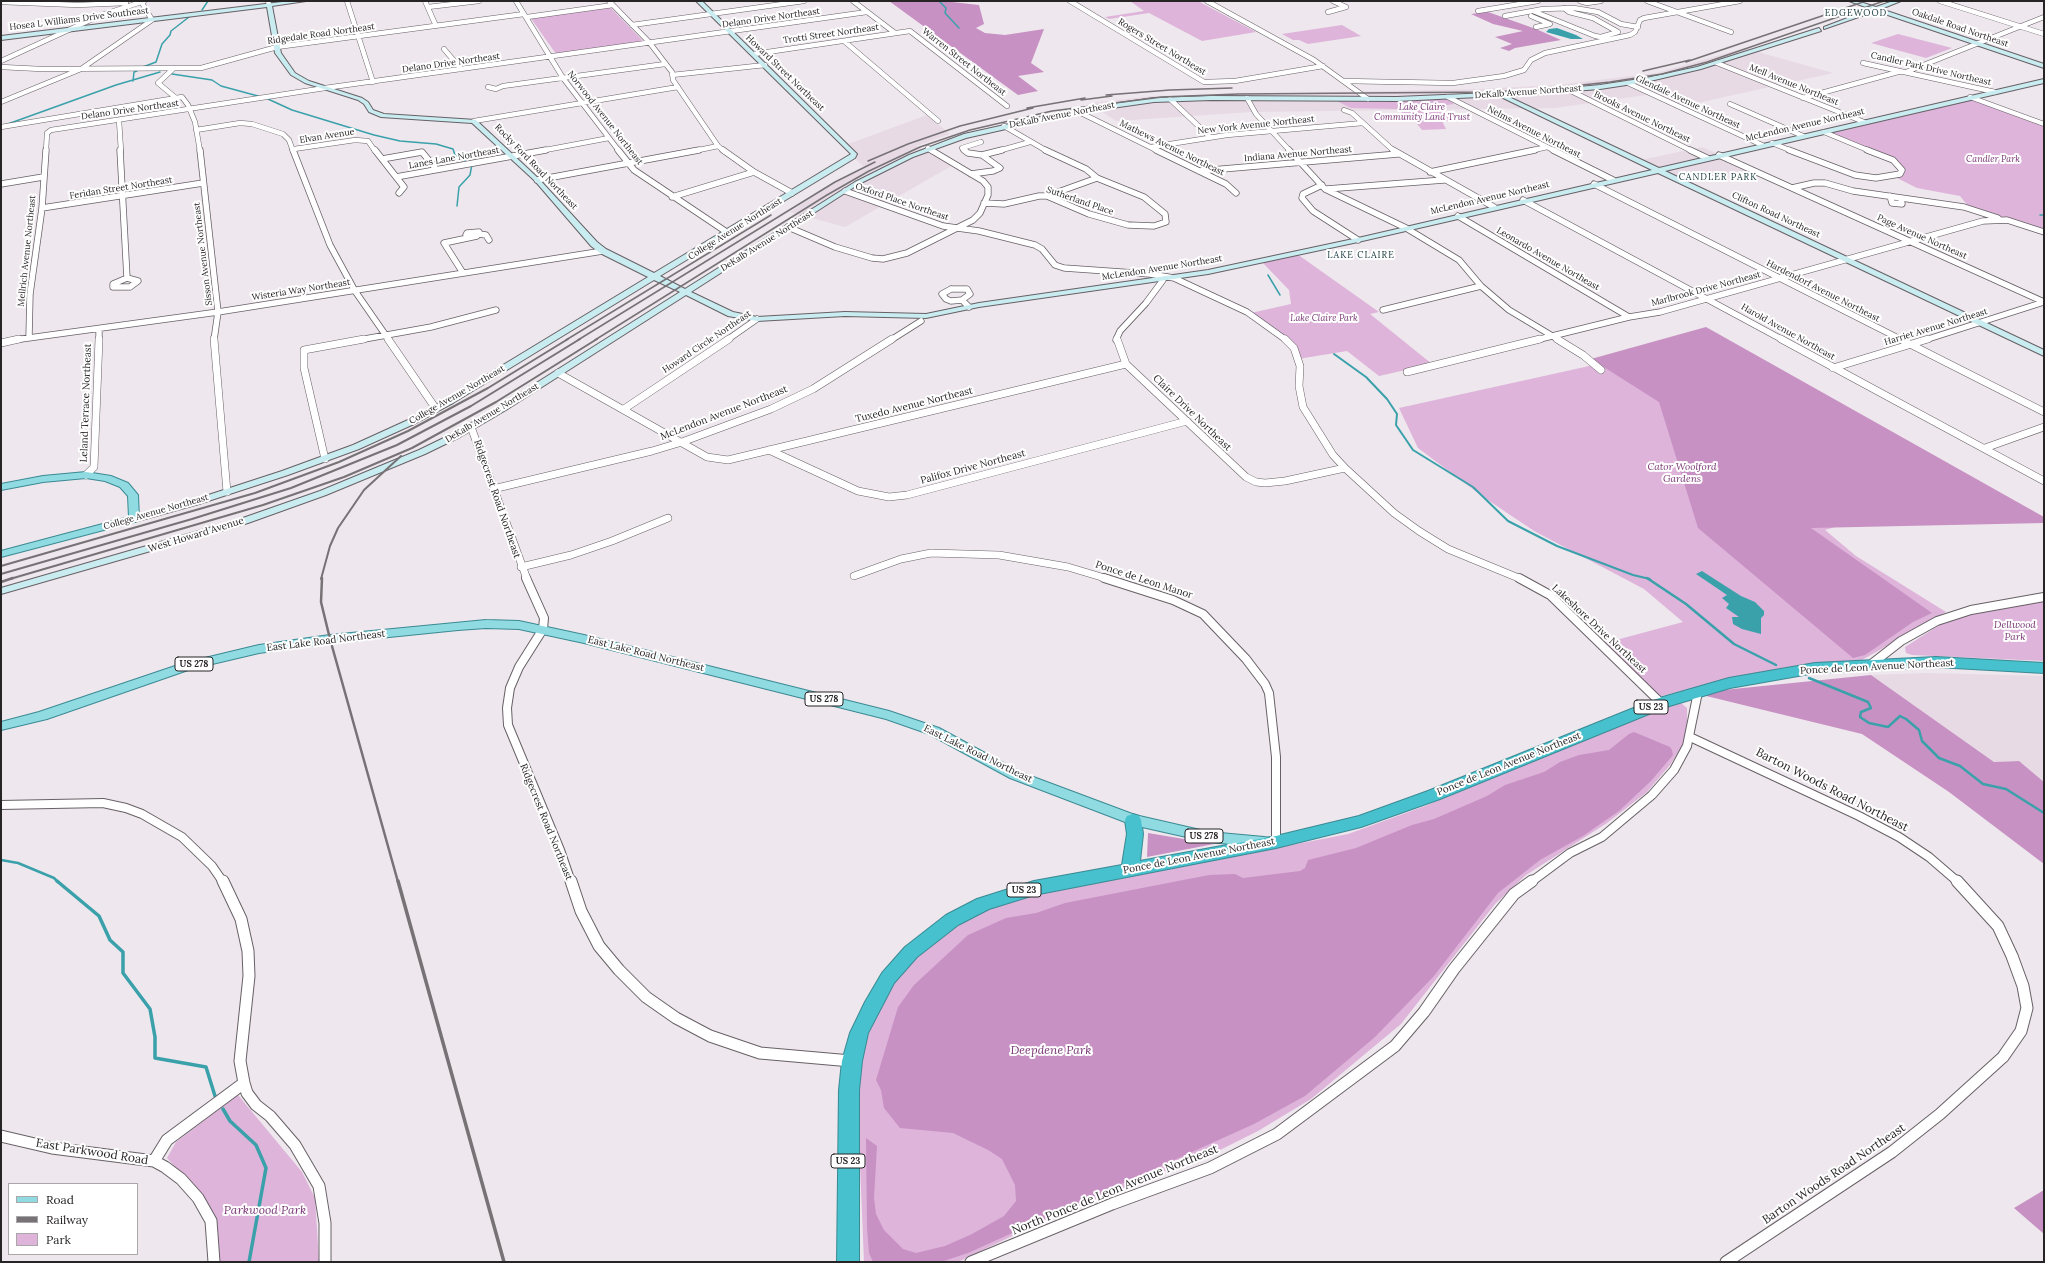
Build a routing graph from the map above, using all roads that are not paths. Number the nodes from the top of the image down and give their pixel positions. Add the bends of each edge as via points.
1 (142, 1) edge
2 (303, 1) edge
3 (347, 1) edge
4 (425, 1) edge
5 (479, 1) edge
6 (516, 1) edge
7 (618, 1) edge
8 (699, 1) edge
9 (804, 1) edge
10 (853, 1) edge
11 (1070, 1) edge
12 (1207, 1) edge
13 (1333, 1) edge
14 (1538, 1) edge
15 (1580, 1) edge
16 (1601, 1) edge
17 (1647, 1) edge
18 (1740, 1) edge
19 (1852, 1) edge
20 (1898, 1) edge
21 (1940, 1) edge
22 (1, 2) edge
23 (793, 2) edge
24 (269, 3) edge
25 (611, 3) edge
26 (124, 4) junction
27 (428, 8) junction
28 (1564, 8) junction
29 (1877, 10) junction
30 (1478, 11) dead end
31 (1533, 11) junction
32 (867, 12) junction
33 (1328, 12) dead end
34 (1678, 12) junction
35 (1523, 13) junction
36 (712, 14) junction
37 (526, 15) junction
38 (1506, 16) dead end
39 (2044, 16) edge
40 (152, 20) junction
41 (632, 25) junction
42 (436, 26) junction
43 (2018, 26) junction
44 (1536, 27) dead end
45 (1638, 27) junction
46 (1826, 28) dead end
47 (72, 29) junction
48 (1819, 30) dead end
49 (910, 31) joint
50 (730, 32) junction
51 (1731, 32) dead end
52 (895, 33) junction
53 (2044, 34) edge
54 (359, 36) junction
55 (1, 38) edge
56 (844, 41) junction
57 (649, 43) junction
58 (1976, 43) junction
59 (277, 47) junction
60 (444, 49) dead end
61 (754, 54) junction
62 (550, 56) junction
63 (1, 62) edge
64 (1863, 62) dead end
65 (1717, 63) junction
66 (665, 64) junction
67 (766, 65) junction
68 (1, 66) edge
69 (1323, 66) junction
70 (2044, 66) edge
71 (81, 69) junction
72 (173, 69) junction
73 (461, 70) junction
74 (1906, 72) junction
75 (672, 75) junction
76 (562, 78) junction
77 (1344, 81) junction
78 (2044, 81) edge
79 (373, 82) junction
80 (1628, 83) junction
81 (503, 86) dead end
82 (678, 87) junction
83 (326, 88) junction
84 (1569, 90) junction
85 (1995, 92) junction
86 (1499, 94) junction
87 (1448, 97) junction
88 (1970, 97) junction
89 (176, 98) junction
90 (1247, 98) junction
91 (1803, 98) junction
92 (1170, 99) junction
93 (1368, 99) junction
94 (1, 102) edge
95 (582, 103) junction
96 (1730, 104) dead end
97 (1007, 106) dead end
98 (190, 110) junction
99 (1344, 110) dead end
100 (1077, 111) junction
101 (119, 120) junction
102 (474, 121) junction
103 (938, 121) dead end
104 (1864, 122) junction
105 (1363, 123) junction
106 (2044, 124) edge
107 (1004, 126) junction
108 (1, 127) edge
109 (196, 130) junction
110 (1270, 131) junction
111 (1824, 132) junction
112 (1803, 136) junction
113 (1210, 137) junction
114 (609, 138) junction
115 (46, 142) joint
116 (981, 142) dead end
117 (1030, 142) junction
118 (1772, 143) junction
119 (1762, 145) junction
120 (718, 146) junction
121 (1151, 147) junction
122 (1547, 147) junction
123 (928, 148) junction
124 (294, 149) junction
125 (1398, 154) junction
126 (982, 155) junction
127 (1719, 155) junction
128 (511, 156) junction
129 (1707, 158) junction
130 (382, 159) junction
131 (852, 159) joint
132 (1301, 162) junction
133 (627, 163) junction
134 (436, 169) junction
135 (1658, 170) junction
136 (1199, 171) junction
137 (754, 172) junction
138 (1430, 172) junction
139 (971, 174) junction
140 (43, 177) junction
141 (396, 177) junction
142 (1097, 178) junction
143 (537, 180) junction
144 (1445, 180) junction
145 (1613, 180) junction
146 (203, 183) junction
147 (2, 184) edge
148 (1594, 184) junction
149 (1324, 187) junction
150 (1792, 188) junction
151 (845, 191) junction
152 (399, 193) dead end
153 (1236, 193) dead end
154 (792, 194) junction
155 (122, 196) junction
156 (1047, 196) junction
157 (672, 197) junction
158 (1523, 200) junction
159 (984, 203) junction
160 (1494, 207) junction
161 (42, 208) junction
162 (1458, 216) junction
163 (2001, 220) junction
164 (477, 224) dead end
165 (788, 227) junction
166 (955, 228) junction
167 (1406, 228) junction
168 (473, 232) junction
169 (728, 232) junction
170 (2044, 232) edge
171 (479, 234) junction
172 (468, 237) junction
173 (489, 240) dead end
174 (1358, 240) junction
175 (1910, 242) junction
176 (603, 251) junction
177 (1848, 260) junction
178 (463, 274) junction
179 (126, 278) dead end
180 (655, 278) junction
181 (1174, 278) junction
182 (1779, 278) junction
183 (1163, 280) junction
184 (1481, 286) junction
185 (354, 291) junction
186 (685, 293) junction
187 (1707, 298) junction
188 (962, 300) dead end
189 (2044, 302) edge
190 (969, 307) junction
191 (496, 310) dead end
192 (1383, 310) dead end
193 (218, 312) junction
194 (1629, 316) junction
195 (924, 317) junction
196 (757, 319) junction
197 (1981, 323) junction
198 (99, 328) junction
199 (386, 336) junction
200 (1553, 336) junction
201 (29, 337) junction
202 (1, 343) edge
203 (1910, 345) junction
204 (2044, 353) edge
205 (1126, 364) junction
206 (1834, 368) junction
207 (1601, 370) dead end
208 (1406, 372) dead end
209 (558, 373) junction
210 (436, 409) junction
211 (624, 409) junction
212 (2044, 412) edge
213 (1187, 421) junction
214 (471, 427) junction
215 (2044, 427) edge
216 (682, 442) junction
217 (1985, 448) junction
218 (769, 450) junction
219 (325, 458) junction
220 (387, 468) joint
221 (1345, 468) junction
222 (86, 475) junction
223 (2044, 481) edge
224 (1, 488) edge
225 (493, 489) junction
226 (227, 492) junction
227 (668, 518) dead end
228 (134, 519) junction
229 (1, 554) edge
230 (521, 567) junction
231 (854, 576) dead end
232 (1, 591) edge
233 (2044, 597) edge
234 (543, 629) junction
235 (1869, 666) junction
236 (2044, 668) edge
237 (1698, 692) junction
238 (1662, 703) junction
239 (3, 727) edge
240 (1690, 737) junction
241 (1, 805) edge
242 (1133, 820) junction
243 (1276, 842) junction
244 (1129, 869) junction
245 (852, 1061) junction
246 (244, 1084) junction
247 (1, 1136) edge
248 (154, 1161) junction
249 (850, 1261) edge
250 (214, 1262) edge
251 (325, 1262) edge
252 (971, 1262) edge
253 (1726, 1262) edge

1 - 26 street
1 - 40 street
2 - 24 street, Hosea L Williams Drive Southeast
3 - 54 street
4 - 27 street
5 - 27 street
6 - 37 street, Norwood Avenue Northeast
7 - 25 street, Ridgedale Road Northeast
8 - 36 street, Howard Street Northeast
9 - 23 street
10 - 32 street
11 - 69 street, Rogers Street Northeast via 1204,82 1235,81
12 - 69 street
13 - 33 street via 1346,7
14 - 30 street
15 - 16 street
17 - 34 street
18 - 34 street
19 - 29 street, Oakdale Road Northeast
20 - 29 street
21 - 43 street
22 - 26 street
23 - 36 street
24 - 40 street, Hosea L Williams Drive Southeast
24 - 59 street
25 - 37 street, Ridgedale Road Northeast
25 - 41 street
26 - 47 street
27 - 42 street
28 - 31 street
28 - 31 street via 1569,12 1593,18 1618,32 1601,37 1595,36
28 - 45 street via 1594,11 1621,24
29 - 46 street
29 - 58 street, Oakdale Road Northeast
31 - 35 street
32 - 50 street, Delano Drive Northeast
32 - 52 street
34 - 45 street via 1644,18 1640,20
34 - 51 street
35 - 38 street
35 - 44 street via 1550,24
36 - 41 street
36 - 50 street, Howard Street Northeast
37 - 42 street, Ridgedale Road Northeast
37 - 62 street, Norwood Avenue Northeast
39 - 43 street
40 - 47 street, Hosea L Williams Drive Southeast
40 - 71 street
41 - 57 street
42 - 54 street, Ridgedale Road Northeast
43 - 53 street
43 - 58 street
45 - 77 street via 1630,35 1545,53 1531,60 1524,70 1498,77 1452,83
47 - 55 street, Hosea L Williams Drive Southeast
47 - 63 street
47 - 68 street via 73,32
48 - 65 street, DeKalb Avenue Northeast
49 - 52 street, Trotti Street Northeast
49 - 97 street, Warren Street Northeast
50 - 57 street, Delano Drive Northeast
50 - 61 street, Howard Street Northeast
52 - 56 street, Trotti Street Northeast
54 - 59 street, Ridgedale Road Northeast
54 - 79 street
56 - 61 street, Trotti Street Northeast
56 - 103 street
57 - 62 street, Delano Drive Northeast
57 - 66 street
58 - 70 street, Oakdale Road Northeast
58 - 74 street
59 - 72 street, Ridgedale Road Northeast via 207,67
59 - 83 street via 278,53 293,74
60 - 73 street
61 - 67 street, Howard Street Northeast
62 - 73 street, Delano Drive Northeast
62 - 76 street, Norwood Avenue Northeast
64 - 74 street, Candler Park Drive Northeast
65 - 80 street, DeKalb Avenue Northeast
65 - 91 street, Mell Avenue Northeast
66 - 75 street
66 - 76 street
67 - 75 street
67 - 131 street, Howard Street Northeast via 850,149 854,156
68 - 71 street, Ridgedale Road Northeast
69 - 77 street
71 - 72 street, Ridgedale Road Northeast
71 - 94 street
72 - 89 street via 158,83
73 - 79 street, Delano Drive Northeast
74 - 85 street, Candler Park Drive Northeast
74 - 91 street
75 - 82 street
76 - 81 street
76 - 95 street, Norwood Avenue Northeast
77 - 93 street
78 - 85 street, McLendon Avenue Northeast
79 - 83 street, Delano Drive Northeast
80 - 84 street, DeKalb Avenue Northeast
80 - 119 street, Glendale Avenue Northeast
82 - 95 street
82 - 120 street
83 - 98 street, Delano Drive Northeast
83 - 102 street via 360,99 371,111 383,116
84 - 86 street, DeKalb Avenue Northeast
84 - 129 street, Brooks Avenue Northeast
85 - 88 street, McLendon Avenue Northeast
86 - 87 street, DeKalb Avenue Northeast
86 - 135 street, Clifton Road Northeast
87 - 93 street, DeKalb Avenue Northeast
87 - 122 street, Nelms Avenue Northeast
88 - 104 street, McLendon Avenue Northeast
88 - 106 street, Candler Park Drive Northeast
89 - 98 street via 182,97
89 - 108 street
90 - 92 street, DeKalb Avenue Northeast
90 - 93 street, DeKalb Avenue Northeast
90 - 110 street
91 - 104 street, Mell Avenue Northeast
92 - 100 street, DeKalb Avenue Northeast
92 - 113 street
95 - 102 street
95 - 114 street, Norwood Avenue Northeast
96 - 112 street
98 - 101 street, Delano Drive Northeast
98 - 109 street, Sisson Avenue Northeast
99 - 105 street via 1352,113
100 - 107 street, DeKalb Avenue Northeast
100 - 121 street, Mathews Avenue Northeast
101 - 115 street, Delano Drive Northeast via 51,130 47,134
101 - 155 street
102 - 128 street, Rocky Ford Road Northeast
104 - 111 street, McLendon Avenue Northeast
105 - 110 street, New York Avenue Northeast
105 - 125 street
107 - 117 street, Sutherland Place
107 - 123 street, DeKalb Avenue Northeast
109 - 124 street via 252,124 284,134
109 - 146 street, Sisson Avenue Northeast
110 - 113 street, New York Avenue Northeast
110 - 132 street
111 - 112 street, McLendon Avenue Northeast
111 - 118 street via 1882,155 1900,166 1900,174 1886,178 1855,175
112 - 118 street, McLendon Avenue Northeast
113 - 121 street, New York Avenue Northeast
114 - 128 street, Lanes Lane Northeast
114 - 133 street, Norwood Avenue Northeast
115 - 140 street, Mellrich Avenue Northeast
116 - 126 street via 962,148 968,153
117 - 126 street
117 - 142 street, Sutherland Place via 1086,169
118 - 119 street, McLendon Avenue Northeast
119 - 127 street, McLendon Avenue Northeast
120 - 133 street
120 - 137 street
121 - 136 street, Mathews Avenue Northeast
122 - 138 street
122 - 145 street, Nelms Avenue Northeast
123 - 139 street
123 - 151 street, DeKalb Avenue Northeast via 882,169
124 - 130 street, Elvan Avenue via 364,140 368,141
124 - 185 street via 330,245
125 - 132 street, Indiana Avenue Northeast
125 - 138 street
126 - 139 street via 1000,168
127 - 129 street, McLendon Avenue Northeast
127 - 150 street, Page Avenue Northeast
128 - 134 street, Lanes Lane Northeast
128 - 143 street, Rocky Ford Road Northeast
129 - 135 street, McLendon Avenue Northeast
130 - 134 street via 422,152
130 - 141 street, Elvan Avenue
131 - 154 street, College Avenue Northeast
132 - 136 street, Indiana Avenue Northeast
132 - 149 street
133 - 143 street
133 - 157 street, Norwood Avenue Northeast
134 - 141 street, Lanes Lane Northeast
135 - 145 street, McLendon Avenue Northeast
135 - 177 street, Clifton Road Northeast
136 - 153 street, Mathews Avenue Northeast via 1226,184
137 - 154 street
137 - 157 street
138 - 144 street
139 - 159 street via 988,187
140 - 147 street
140 - 161 street, Mellrich Avenue Northeast
141 - 152 street, Elvan Avenue via 404,187
142 - 156 street
142 - 156 street, Sutherland Place via 1144,197 1165,214 1166,222 1147,227 1128,225 1096,216
143 - 176 street, Rocky Ford Road Northeast
144 - 149 street
144 - 160 street
145 - 148 street, McLendon Avenue Northeast
146 - 155 street, Feridan Street Northeast
146 - 193 street, Sisson Avenue Northeast
148 - 158 street, McLendon Avenue Northeast
148 - 182 street, Hardendorf Avenue Northeast
149 - 167 street
149 - 174 street via 1303,194 1302,198 1314,211
150 - 163 street via 1821,182 1853,191 1890,196 1892,203 1902,204 1901,198 1964,207
150 - 175 street, Page Avenue Northeast
151 - 165 street, DeKalb Avenue Northeast
151 - 166 street, Oxford Place Northeast
154 - 169 street, College Avenue Northeast
155 - 161 street, Feridan Street Northeast
155 - 179 street
156 - 159 street, Sutherland Place via 1011,203
157 - 169 street, Norwood Avenue Northeast
158 - 160 street, McLendon Avenue Northeast
158 - 187 street, Harold Avenue Northeast
159 - 166 street via 980,213 973,220
160 - 162 street, McLendon Avenue Northeast
161 - 201 street, Mellrich Avenue Northeast via 30,294
162 - 167 street, McLendon Avenue Northeast
162 - 194 street, Leonardo Avenue Northeast
163 - 170 street, Marlbrook Drive Northeast
163 - 175 street, Marlbrook Drive Northeast via 1983,221
164 - 168 street
165 - 166 street via 835,247 883,259 907,253
165 - 186 street, DeKalb Avenue Northeast
166 - 181 street, Oxford Place Northeast via 979,231 1035,245 1056,265 1064,268
167 - 174 street, McLendon Avenue Northeast
167 - 184 street via 1459,260
168 - 171 street
168 - 172 street via 467,233
169 - 180 street, College Avenue Northeast
171 - 172 street
171 - 173 street via 486,235
172 - 178 street via 444,244
174 - 181 street, McLendon Avenue Northeast
175 - 177 street, Marlbrook Drive Northeast
175 - 189 street, Page Avenue Northeast
176 - 178 street, Wisteria Way Northeast
176 - 180 street, Rocky Ford Road Northeast
177 - 182 street, Marlbrook Drive Northeast
177 - 197 street, Clifton Road Northeast
178 - 185 street, Wisteria Way Northeast
180 - 186 street, Rocky Ford Road Northeast
180 - 210 street, College Avenue Northeast
181 - 183 street, McLendon Avenue Northeast
181 - 221 street, Lakeshore Drive Northeast via 1247,312 1294,348 1300,366 1299,386 1303,407 1333,455
182 - 187 street, Marlbrook Drive Northeast
182 - 203 street, Hardendorf Avenue Northeast
183 - 190 street, McLendon Avenue Northeast
183 - 205 street, Claire Drive Northeast via 1146,304 1120,331 1116,341
184 - 192 street
184 - 200 street via 1509,310
185 - 193 street, Wisteria Way Northeast
185 - 199 street
186 - 196 street, Rocky Ford Road Northeast via 731,314
186 - 209 street, DeKalb Avenue Northeast
187 - 194 street, Marlbrook Drive Northeast via 1660,312
187 - 206 street, Harold Avenue Northeast
188 - 190 street
189 - 197 street, Harriet Avenue Northeast
190 - 195 street, McLendon Avenue Northeast
191 - 199 street
193 - 198 street, Wisteria Way Northeast
193 - 226 street, Sisson Avenue Northeast via 213,346
194 - 200 street, Marlbrook Drive Northeast
195 - 196 street, Howard Circle Northeast via 845,314
195 - 216 street, McLendon Avenue Northeast via 812,389 772,409
196 - 211 street, Howard Circle Northeast
197 - 203 street, Harriet Avenue Northeast
197 - 204 street, Clifton Road Northeast
198 - 201 street, Wisteria Way Northeast
198 - 222 street, Leland Terrace Northeast via 94,467
199 - 210 street
199 - 219 street via 304,350 304,368
200 - 207 street
200 - 208 street, Marlbrook Drive Northeast
201 - 202 street, Wisteria Way Northeast
203 - 206 street, Harriet Avenue Northeast
203 - 212 street, Hardendorf Avenue Northeast
205 - 213 street, Claire Drive Northeast
205 - 218 street, Tuxedo Avenue Northeast
206 - 217 street, Harold Avenue Northeast
209 - 211 street
209 - 214 street, DeKalb Avenue Northeast
210 - 219 street, College Avenue Northeast via 386,434
211 - 216 street
213 - 218 street, Palifox Drive Northeast via 907,495 889,497 858,491
213 - 221 street, Claire Drive Northeast via 1230,463 1256,482 1285,481
214 - 220 street, DeKalb Avenue Northeast
214 - 225 street, Ridgecrest Road Northeast
215 - 217 street
216 - 218 street, Tuxedo Avenue Northeast via 707,457 728,460
216 - 225 street, McLendon Avenue Northeast
217 - 223 street, Harold Avenue Northeast
219 - 226 street, College Avenue Northeast
220 - 232 street, West Howard Avenue via 244,521
221 - 238 street, Lakeshore Drive Northeast via 1394,513 1448,549 1530,583 1550,595
222 - 224 main road via 43,479
222 - 228 main road via 117,481 130,490 134,503
225 - 230 street, Ridgecrest Road Northeast
226 - 228 street, College Avenue Northeast
227 - 230 street via 612,541
228 - 229 main road, College Avenue Northeast
230 - 234 street, Ridgecrest Road Northeast via 544,618
231 - 243 street, Ponce de Leon Manor via 901,559 931,553 999,555 1068,567 1173,600 1203,614 1246,659 1265,684 1268,693 1276,757
233 - 235 street via 1971,610 1937,621 1901,641
234 - 239 main road, East Lake Road Northeast / US 278 via 519,625 475,624 259,649 188,666
234 - 242 main road, East Lake Road Northeast / US 278 via 908,722 934,731 1016,774
234 - 245 street, Ridgecrest Road Northeast via 519,667 510,688 508,725 560,850 581,911 599,946 618,970 646,997 676,1018 710,1036 760,1053
235 - 236 highway, Ponce de Leon Avenue Northeast / US 23 via 1936,662
235 - 237 highway, Ponce de Leon Avenue Northeast / US 23 via 1815,668 1768,675
237 - 238 highway, Ponce de Leon Avenue Northeast / US 23
237 - 240 street
238 - 243 highway, Ponce de Leon Avenue Northeast / US 23 via 1397,809 1361,821
240 - 252 street, North Ponce de Leon Avenue Northeast via 1674,770 1652,795 1602,837 1570,853 1514,894 1395,1046 1321,1103 1277,1134 1210,1168 1118,1202
240 - 253 street, Barton Woods Road Northeast via 1859,816 1899,837 1929,857 1965,888 1998,926 2023,986 2027,1008 2021,1031 2003,1058 1940,1114 1892,1152
241 - 246 street via 103,803 126,808 142,814 182,837 212,866 232,895 241,919 248,951 240,1061
242 - 243 main road, East Lake Road Northeast / US 278 via 1209,836
242 - 244 highway via 1134,841
243 - 244 highway, Ponce de Leon Avenue Northeast / US 23
244 - 245 highway, Ponce de Leon Avenue Northeast / US 23 via 1034,888 996,899 952,920 911,952 888,978 859,1033
245 - 249 highway, Ponce de Leon Avenue Northeast / US 23 via 848,1120
246 - 248 street via 167,1140
246 - 251 street via 256,1105 270,1116 295,1145 319,1186 325,1223
247 - 248 street, East Parkwood Road via 52,1148
248 - 250 street, East Parkwood Road via 181,1179 198,1198 211,1221

